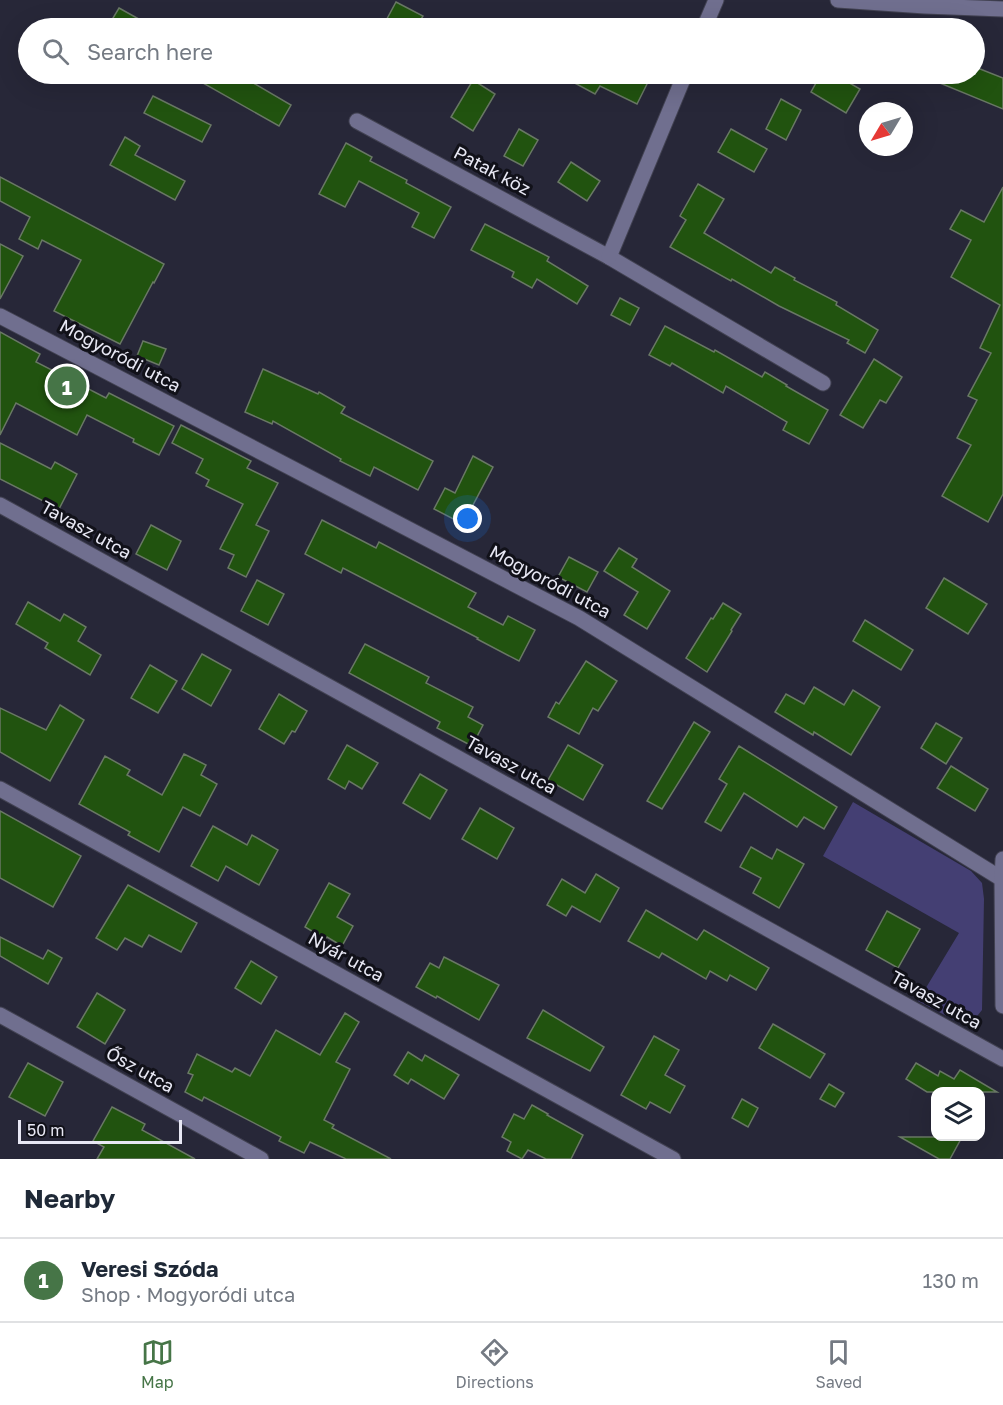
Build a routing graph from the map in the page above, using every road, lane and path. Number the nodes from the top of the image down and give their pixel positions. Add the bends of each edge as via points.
1 (716, 0) edge
2 (838, 0) edge
3 (937, 3) edge
4 (1003, 9) edge
5 (708, 18) edge
6 (681, 84) edge
7 (357, 121) dead end
8 (609, 256) junction
9 (0, 316) edge
10 (823, 383) dead end
11 (0, 505) edge
12 (0, 789) edge
13 (1003, 859) edge
14 (1002, 879) edge
15 (1003, 1006) edge
16 (0, 1015) edge
17 (1003, 1059) edge
18 (261, 1159) edge
19 (673, 1159) edge

1 - 5 street
2 - 3 street
3 - 4 street
6 - 8 street
7 - 8 street, Patak köz
8 - 10 street, Patak köz
9 - 14 street, Mogyoródi utca via 579,618
11 - 17 street, Tavasz utca
12 - 19 street, Nyár utca
13 - 14 street
14 - 15 street
16 - 18 street, Ősz utca

